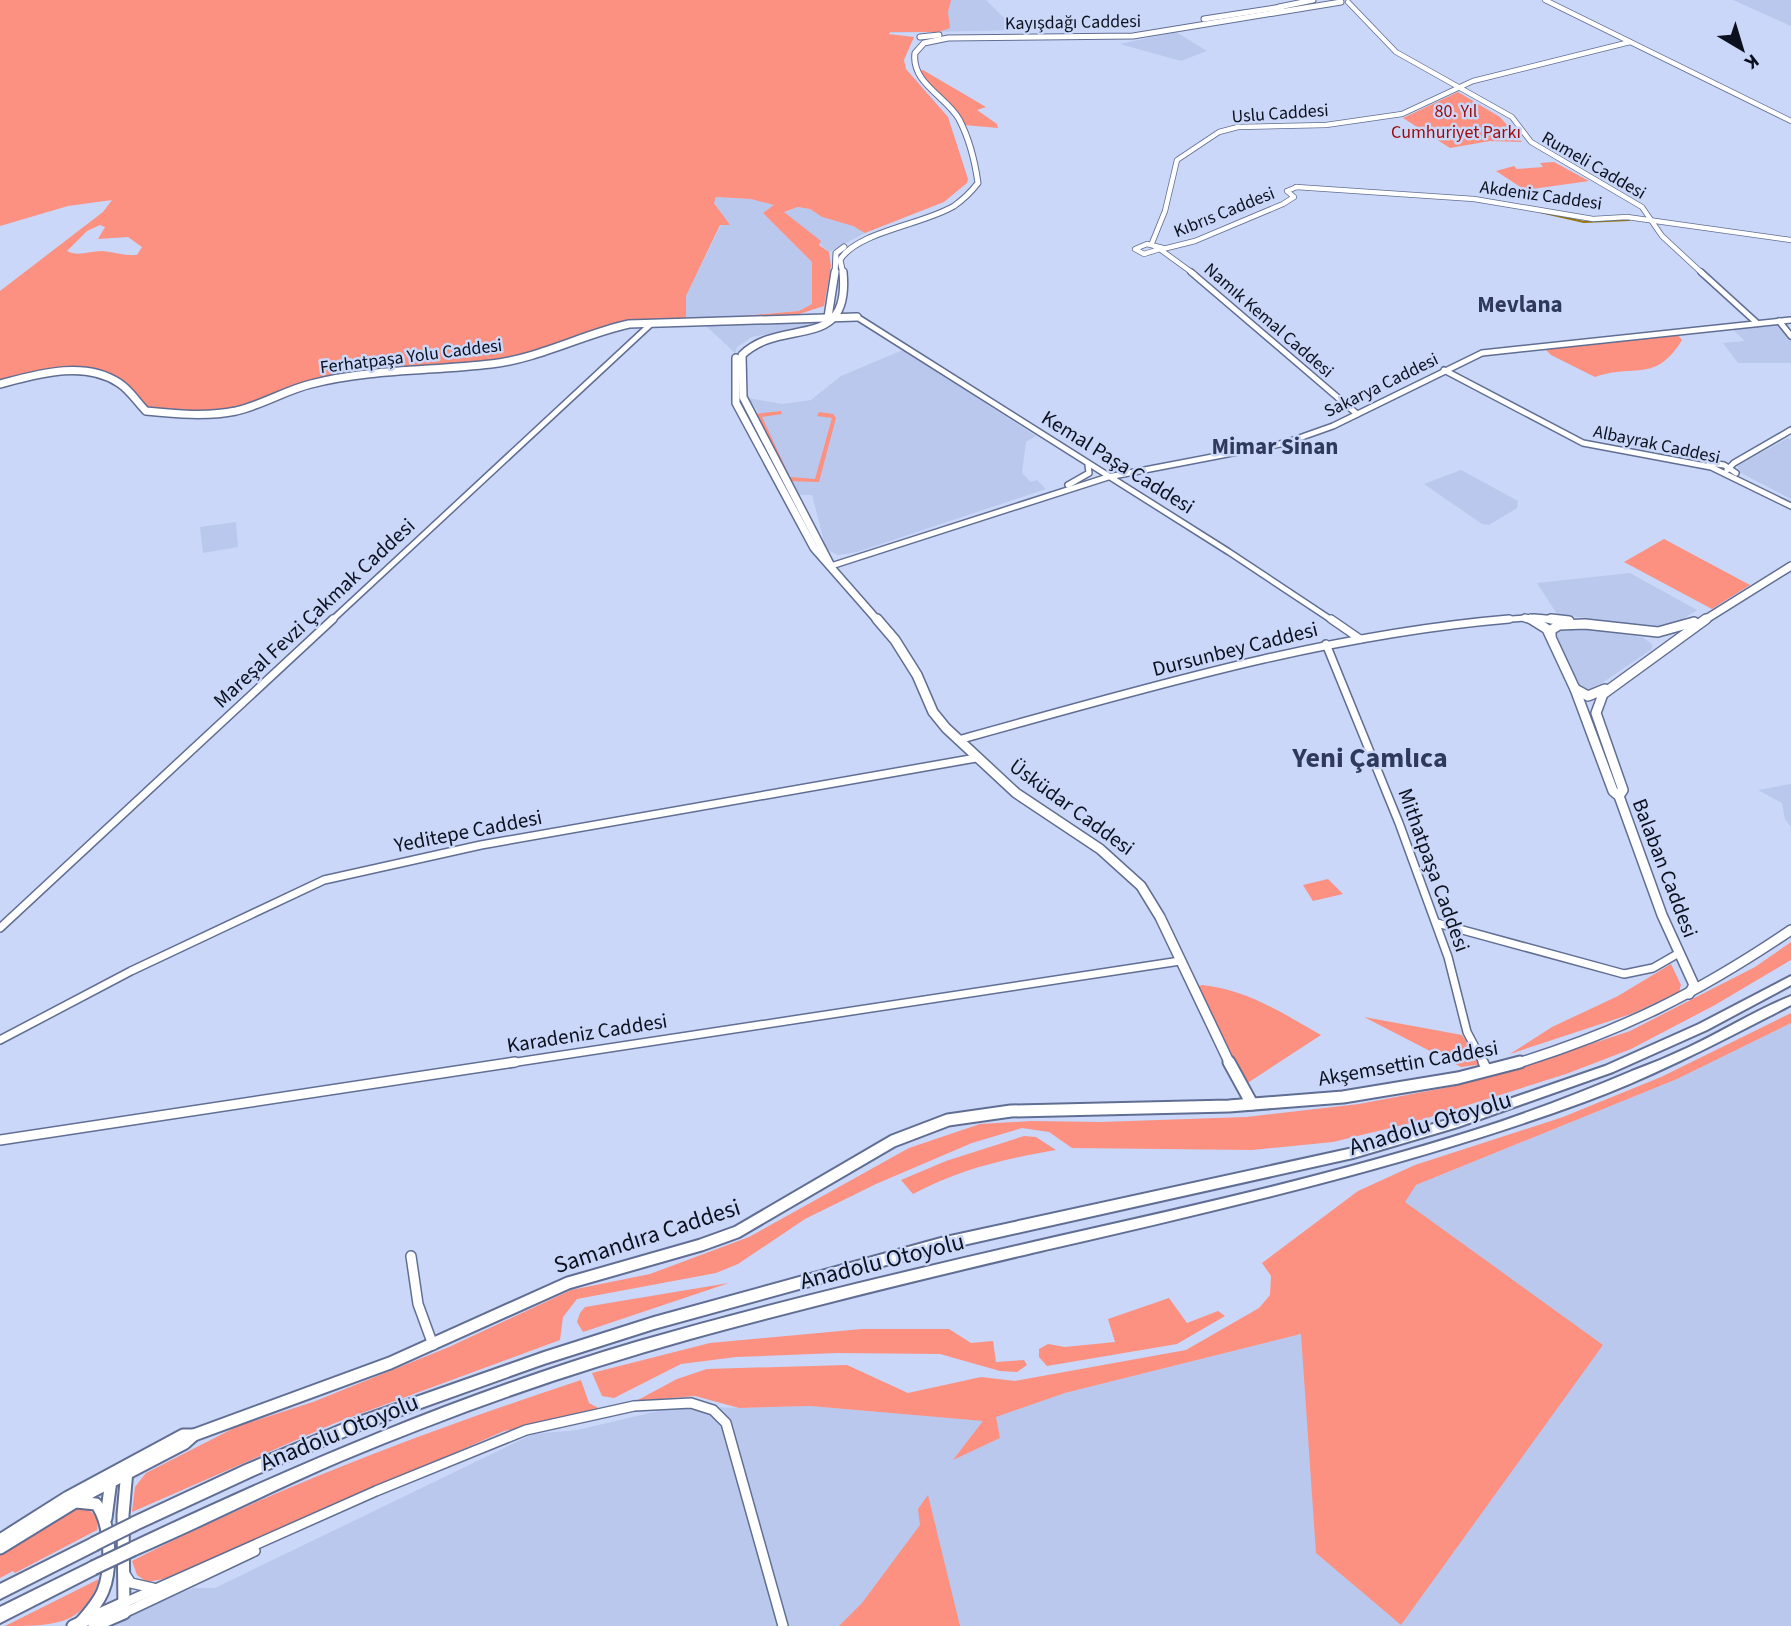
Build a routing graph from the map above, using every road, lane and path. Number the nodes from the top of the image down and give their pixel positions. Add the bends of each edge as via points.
1 (1308, 0) edge
2 (1332, 0) edge
3 (1545, 0) edge
4 (1346, 2) edge
5 (1284, 9) junction
6 (931, 38) junction
7 (1630, 42) junction
8 (1459, 86) junction
9 (1791, 121) edge
10 (1294, 197) joint
11 (1650, 220) junction
12 (1791, 240) edge
13 (1152, 243) junction
14 (1161, 248) junction
15 (832, 299) junction
16 (829, 314) junction
17 (854, 315) junction
18 (1785, 321) edge
19 (652, 323) junction
20 (1756, 323) junction
21 (1791, 329) edge
22 (1791, 336) edge
23 (1446, 369) junction
24 (0, 384) edge
25 (1357, 414) junction
26 (1791, 428) edge
27 (755, 431) junction
28 (1088, 464) junction
29 (1718, 467) junction
30 (1728, 468) junction
31 (1108, 477) junction
32 (1044, 496) junction
33 (1791, 504) edge
34 (831, 566) junction
35 (1791, 566) edge
36 (1715, 613) junction
37 (1525, 618) junction
38 (1577, 623) junction
39 (1631, 631) junction
40 (1360, 639) junction
41 (1552, 641) junction
42 (1326, 644) junction
43 (1655, 654) junction
44 (1610, 687) junction
45 (1575, 689) junction
46 (958, 740) junction
47 (976, 758) junction
48 (1619, 796) junction
49 (1437, 923) junction
50 (0, 928) edge
51 (1791, 930) edge
52 (1679, 953) junction
53 (1180, 961) junction
54 (1791, 977) edge
55 (1688, 995) junction
56 (1791, 1002) edge
57 (0, 1040) edge
58 (1487, 1070) junction
59 (1252, 1104) junction
60 (0, 1140) edge
61 (411, 1256) dead end
62 (433, 1345) junction
63 (194, 1435) junction
64 (154, 1460) junction
65 (120, 1472) junction
66 (125, 1493) junction
67 (76, 1502) junction
68 (106, 1523) junction
69 (293, 1530) junction
70 (0, 1540) edge
71 (0, 1548) edge
72 (123, 1572) junction
73 (107, 1585) junction
74 (157, 1588) junction
75 (0, 1592) edge
76 (124, 1608) junction
77 (0, 1615) edge
78 (108, 1615) junction
79 (77, 1624) edge
80 (94, 1626) edge
81 (783, 1626) edge

1 - 5 main road, Kayışdağı Caddesi
2 - 4 main road
3 - 7 street
4 - 5 main road, Kayışdağı Caddesi
4 - 8 street, Rumeli Caddesi via 1393,53
5 - 6 main road, Kayışdağı Caddesi via 1139,33
5 - 6 main road, Kayışdağı Caddesi via 1120,37
6 - 15 main road via 920,37 908,58 911,72 951,115 972,182 948,204 837,252
6 - 16 main road via 917,49 914,65 960,120 978,183 947,208 844,253 840,260 844,274
7 - 8 street, Uslu Caddesi
7 - 9 street
8 - 11 street, Rumeli Caddesi via 1508,118 1529,143 1645,211
8 - 13 street, Uslu Caddesi via 1395,115 1219,132 1177,160
10 - 11 street, Akdeniz Caddesi via 1287,191 1296,187 1474,199 1593,219
10 - 14 street, Kıbrıs Caddesi via 1184,245
11 - 12 street, Akdeniz Caddesi
11 - 20 street
13 - 14 street
13 - 14 street, Uslu Caddesi via 1135,250 1144,254
14 - 25 street, Namık Kemal Caddesi via 1220,293
15 - 16 main road
15 - 16 main road via 823,311
16 - 17 main road, Ferhatpaşa Yolu Caddesi
16 - 17 main road
16 - 19 main road, Ferhatpaşa Yolu Caddesi
16 - 27 main road, Üsküdar Caddesi via 815,329 767,338 742,355 742,392
16 - 27 main road, Üsküdar Caddesi via 800,329 761,336 739,349 735,396
17 - 28 street, Kemal Paşa Caddesi
18 - 20 street, Sakarya Caddesi
18 - 21 street
18 - 22 street
19 - 24 main road, Ferhatpaşa Yolu Caddesi via 601,330 492,364 405,369 311,384 236,411 213,414 146,411 122,384 95,373 55,372
19 - 50 street, Mareşal Fevzi Çakmak Caddesi
20 - 23 street, Sakarya Caddesi via 1482,353
23 - 25 street, Sakarya Caddesi
23 - 29 street, Albayrak Caddesi via 1585,439
25 - 31 street, Sakarya Caddesi via 1285,443
26 - 29 street
26 - 30 street
27 - 34 main road, Üsküdar Caddesi via 799,523
28 - 31 street, Kemal Paşa Caddesi
28 - 32 street via 1089,473
29 - 30 street
29 - 33 street, Albayrak Caddesi
30 - 33 street, Albayrak Caddesi
31 - 32 street, Sakarya Caddesi
31 - 40 street, Kemal Paşa Caddesi
32 - 34 street, Sakarya Caddesi
34 - 46 main road, Üsküdar Caddesi via 895,640 933,712
35 - 36 main road
36 - 39 main road via 1675,630
36 - 43 main road
37 - 38 main road
37 - 40 street, Dursunbey Caddesi
37 - 41 main road via 1543,624
38 - 39 main road
38 - 41 main road via 1553,627
39 - 43 main road via 1654,639 1660,645
40 - 42 street, Dursunbey Caddesi
41 - 45 main road, Balaban Caddesi
42 - 46 street, Dursunbey Caddesi
42 - 49 street, Mithatpaşa Caddesi
43 - 44 main road, Balaban Caddesi
44 - 45 main road, Balaban Caddesi via 1588,696
44 - 48 main road, Balaban Caddesi via 1595,713 1623,790
45 - 48 main road, Balaban Caddesi
46 - 47 main road, Üsküdar Caddesi
47 - 53 main road, Üsküdar Caddesi via 1016,793 1100,849 1137,881
47 - 57 street, Yeditepe Caddesi via 347,873 131,971
48 - 52 main road, Balaban Caddesi
49 - 52 street via 1624,974 1640,974
49 - 58 street, Mithatpaşa Caddesi via 1467,1032
51 - 55 main road, Akşemsettin Caddesi
52 - 55 main road, Balaban Caddesi via 1694,985
53 - 59 main road, Üsküdar Caddesi
53 - 60 street, Karadeniz Caddesi
54 - 75 highway, Anadolu Otoyolu, bridge via 1753,1002 1653,1050 1458,1122 1353,1153 942,1244 544,1357 362,1423 250,1470
55 - 58 main road, Akşemsettin Caddesi via 1628,1024
56 - 77 highway, Anadolu Otoyolu, bridge via 1630,1079 1471,1137 1239,1200 660,1341 549,1376 277,1481
58 - 59 main road, Akşemsettin Caddesi via 1336,1097
59 - 62 main road, Samandıra Caddesi via 1006,1111 946,1121 900,1139 789,1206 734,1233 589,1275
61 - 62 street via 418,1304
62 - 63 main road, Samandıra Caddesi
63 - 64 main road, Samandıra Caddesi
63 - 65 main road via 183,1435
64 - 65 main road, Samandıra Caddesi
64 - 66 main road via 138,1472
65 - 66 main road
65 - 67 main road, Samandıra Caddesi
65 - 68 main road
65 - 70 main road
66 - 72 main road
67 - 68 main road via 96,1504
67 - 71 main road, Samandıra Caddesi
68 - 73 main road
69 - 74 street
69 - 76 street via 226,1567
69 - 81 street via 526,1430 634,1406 691,1403 713,1409 726,1423
72 - 74 street via 131,1583
72 - 76 main road
73 - 78 main road
73 - 79 main road via 96,1606
74 - 76 street
76 - 78 main road
78 - 79 main road
78 - 80 main road

